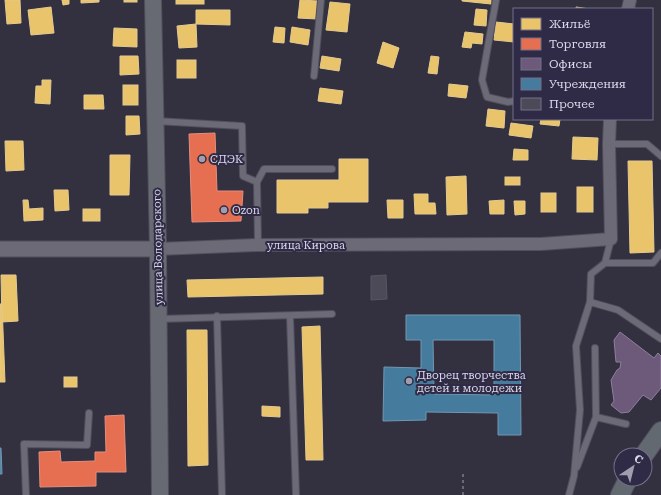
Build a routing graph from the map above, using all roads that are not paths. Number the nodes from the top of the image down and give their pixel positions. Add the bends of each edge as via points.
1 (154, 0) edge
2 (321, 0) edge
3 (496, 0) edge
4 (314, 76) dead end
5 (513, 101) edge
6 (610, 120) edge
7 (156, 121) junction
8 (609, 144) junction
9 (661, 156) edge
10 (332, 169) dead end
11 (258, 182) junction
12 (612, 239) junction
13 (258, 245) junction
14 (0, 249) edge
15 (158, 249) junction
16 (661, 254) edge
17 (605, 263) junction
18 (590, 302) junction
19 (332, 314) dead end
20 (217, 316) junction
21 (290, 316) junction
22 (159, 319) junction
23 (661, 339) edge
24 (595, 348) dead end
25 (89, 413) dead end
26 (596, 417) junction
27 (626, 424) dead end
28 (661, 431) edge
29 (650, 447) edge
30 (574, 476) junction
31 (26, 495) edge
32 (160, 495) edge
33 (222, 495) edge
34 (296, 495) edge
35 (569, 495) edge

1 - 7 main road, улица Володарского
2 - 4 lane
3 - 5 lane via 482,80 487,97
6 - 8 street
7 - 11 lane via 242,126 243,176
7 - 15 main road, улица Володарского
8 - 9 lane via 647,144
8 - 12 street
10 - 11 lane via 264,169
11 - 13 lane
12 - 13 street, улица Кирова via 541,244
12 - 17 lane
13 - 15 street, улица Кирова
14 - 15 street, улица Кирова
15 - 22 main road, улица Володарского
16 - 17 lane via 653,263
17 - 18 lane via 591,274
18 - 23 lane via 618,310
18 - 30 lane via 576,346 580,410
19 - 21 lane
20 - 21 lane
20 - 22 lane
20 - 33 lane
21 - 34 lane
22 - 32 main road, улица Володарского
24 - 26 lane
25 - 31 lane via 87,445 24,444
26 - 27 lane
26 - 30 lane
28 - 29 main road
30 - 35 lane

